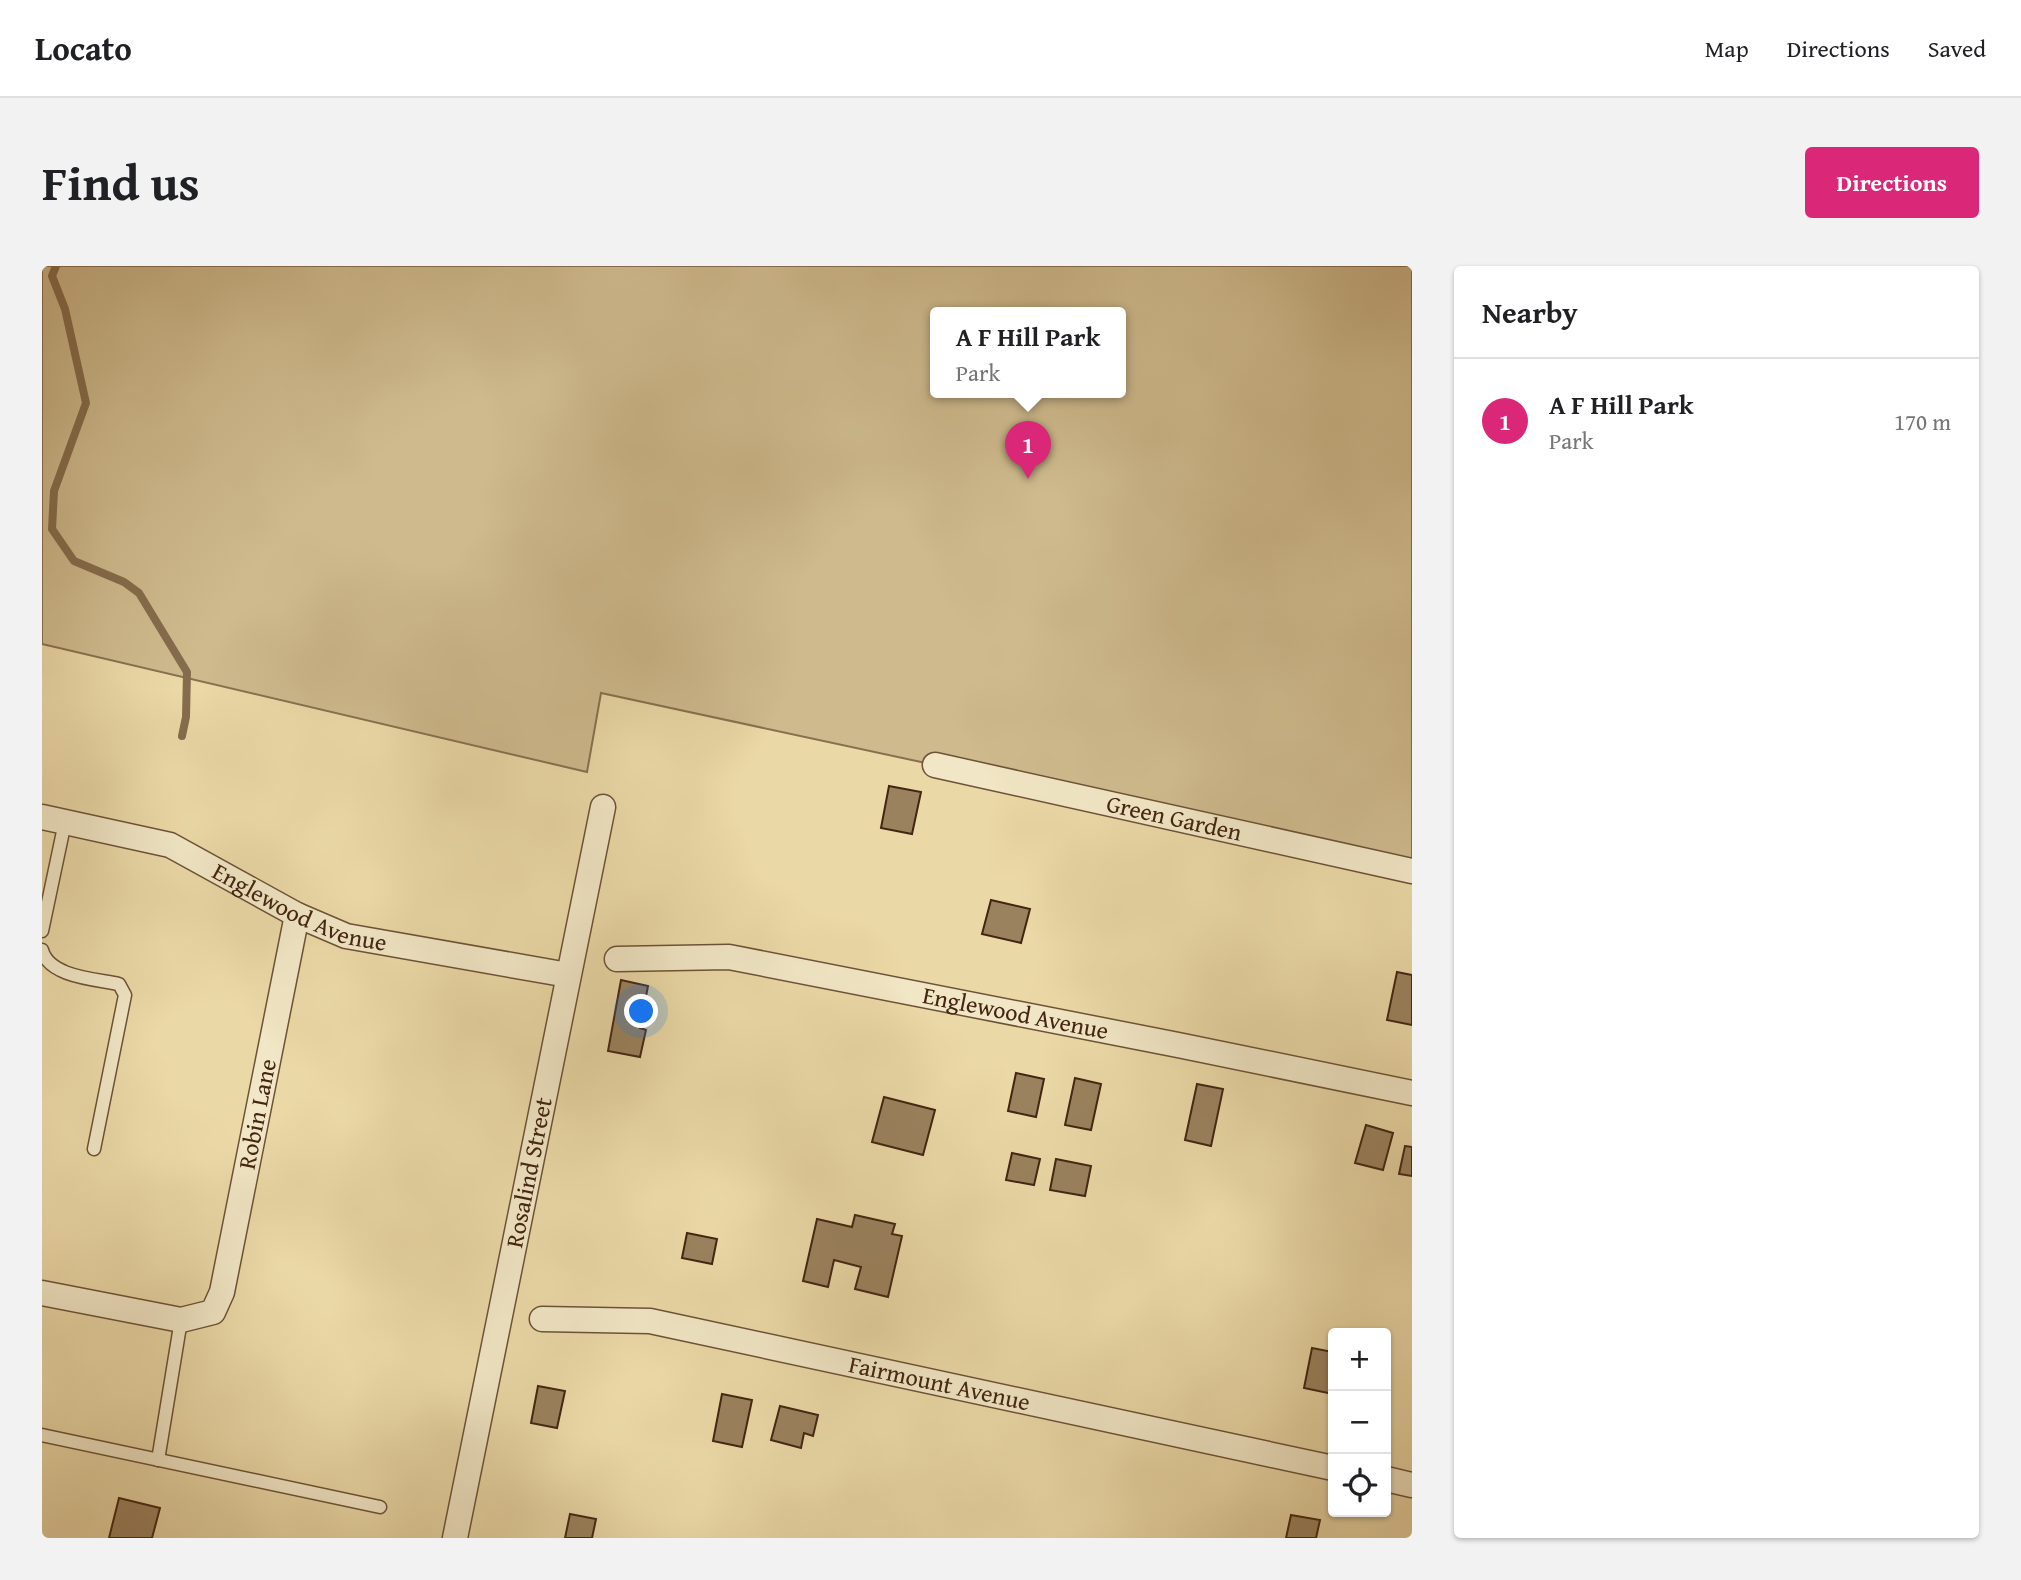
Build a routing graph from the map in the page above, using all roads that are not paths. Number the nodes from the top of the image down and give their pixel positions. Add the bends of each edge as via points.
1 (935, 765) dead end
2 (603, 807) dead end
3 (54, 820) edge
4 (1412, 871) edge
5 (297, 915) junction
6 (42, 931) edge
7 (42, 950) edge
8 (617, 959) dead end
9 (568, 975) junction
10 (1412, 1093) edge
11 (94, 1149) dead end
12 (42, 1293) edge
13 (542, 1318) dead end
14 (181, 1320) junction
15 (42, 1435) edge
16 (158, 1460) junction
17 (1328, 1467) edge
18 (1391, 1480) edge
19 (1412, 1485) edge
20 (380, 1507) dead end
21 (455, 1538) edge

1 - 4 street, Green Garden
2 - 9 street, Rosalind Street
3 - 5 street, Englewood Avenue via 170,845
3 - 6 lane
5 - 9 street, Englewood Avenue via 346,936
5 - 14 street, Robin Lane via 222,1292 213,1312
7 - 11 lane via 56,968 119,985 125,995
8 - 10 street, Englewood Avenue via 729,957
9 - 21 street, Rosalind Street
12 - 14 street
13 - 17 street, Fairmount Avenue via 650,1321
14 - 16 lane
15 - 16 lane
16 - 20 lane
18 - 19 street

